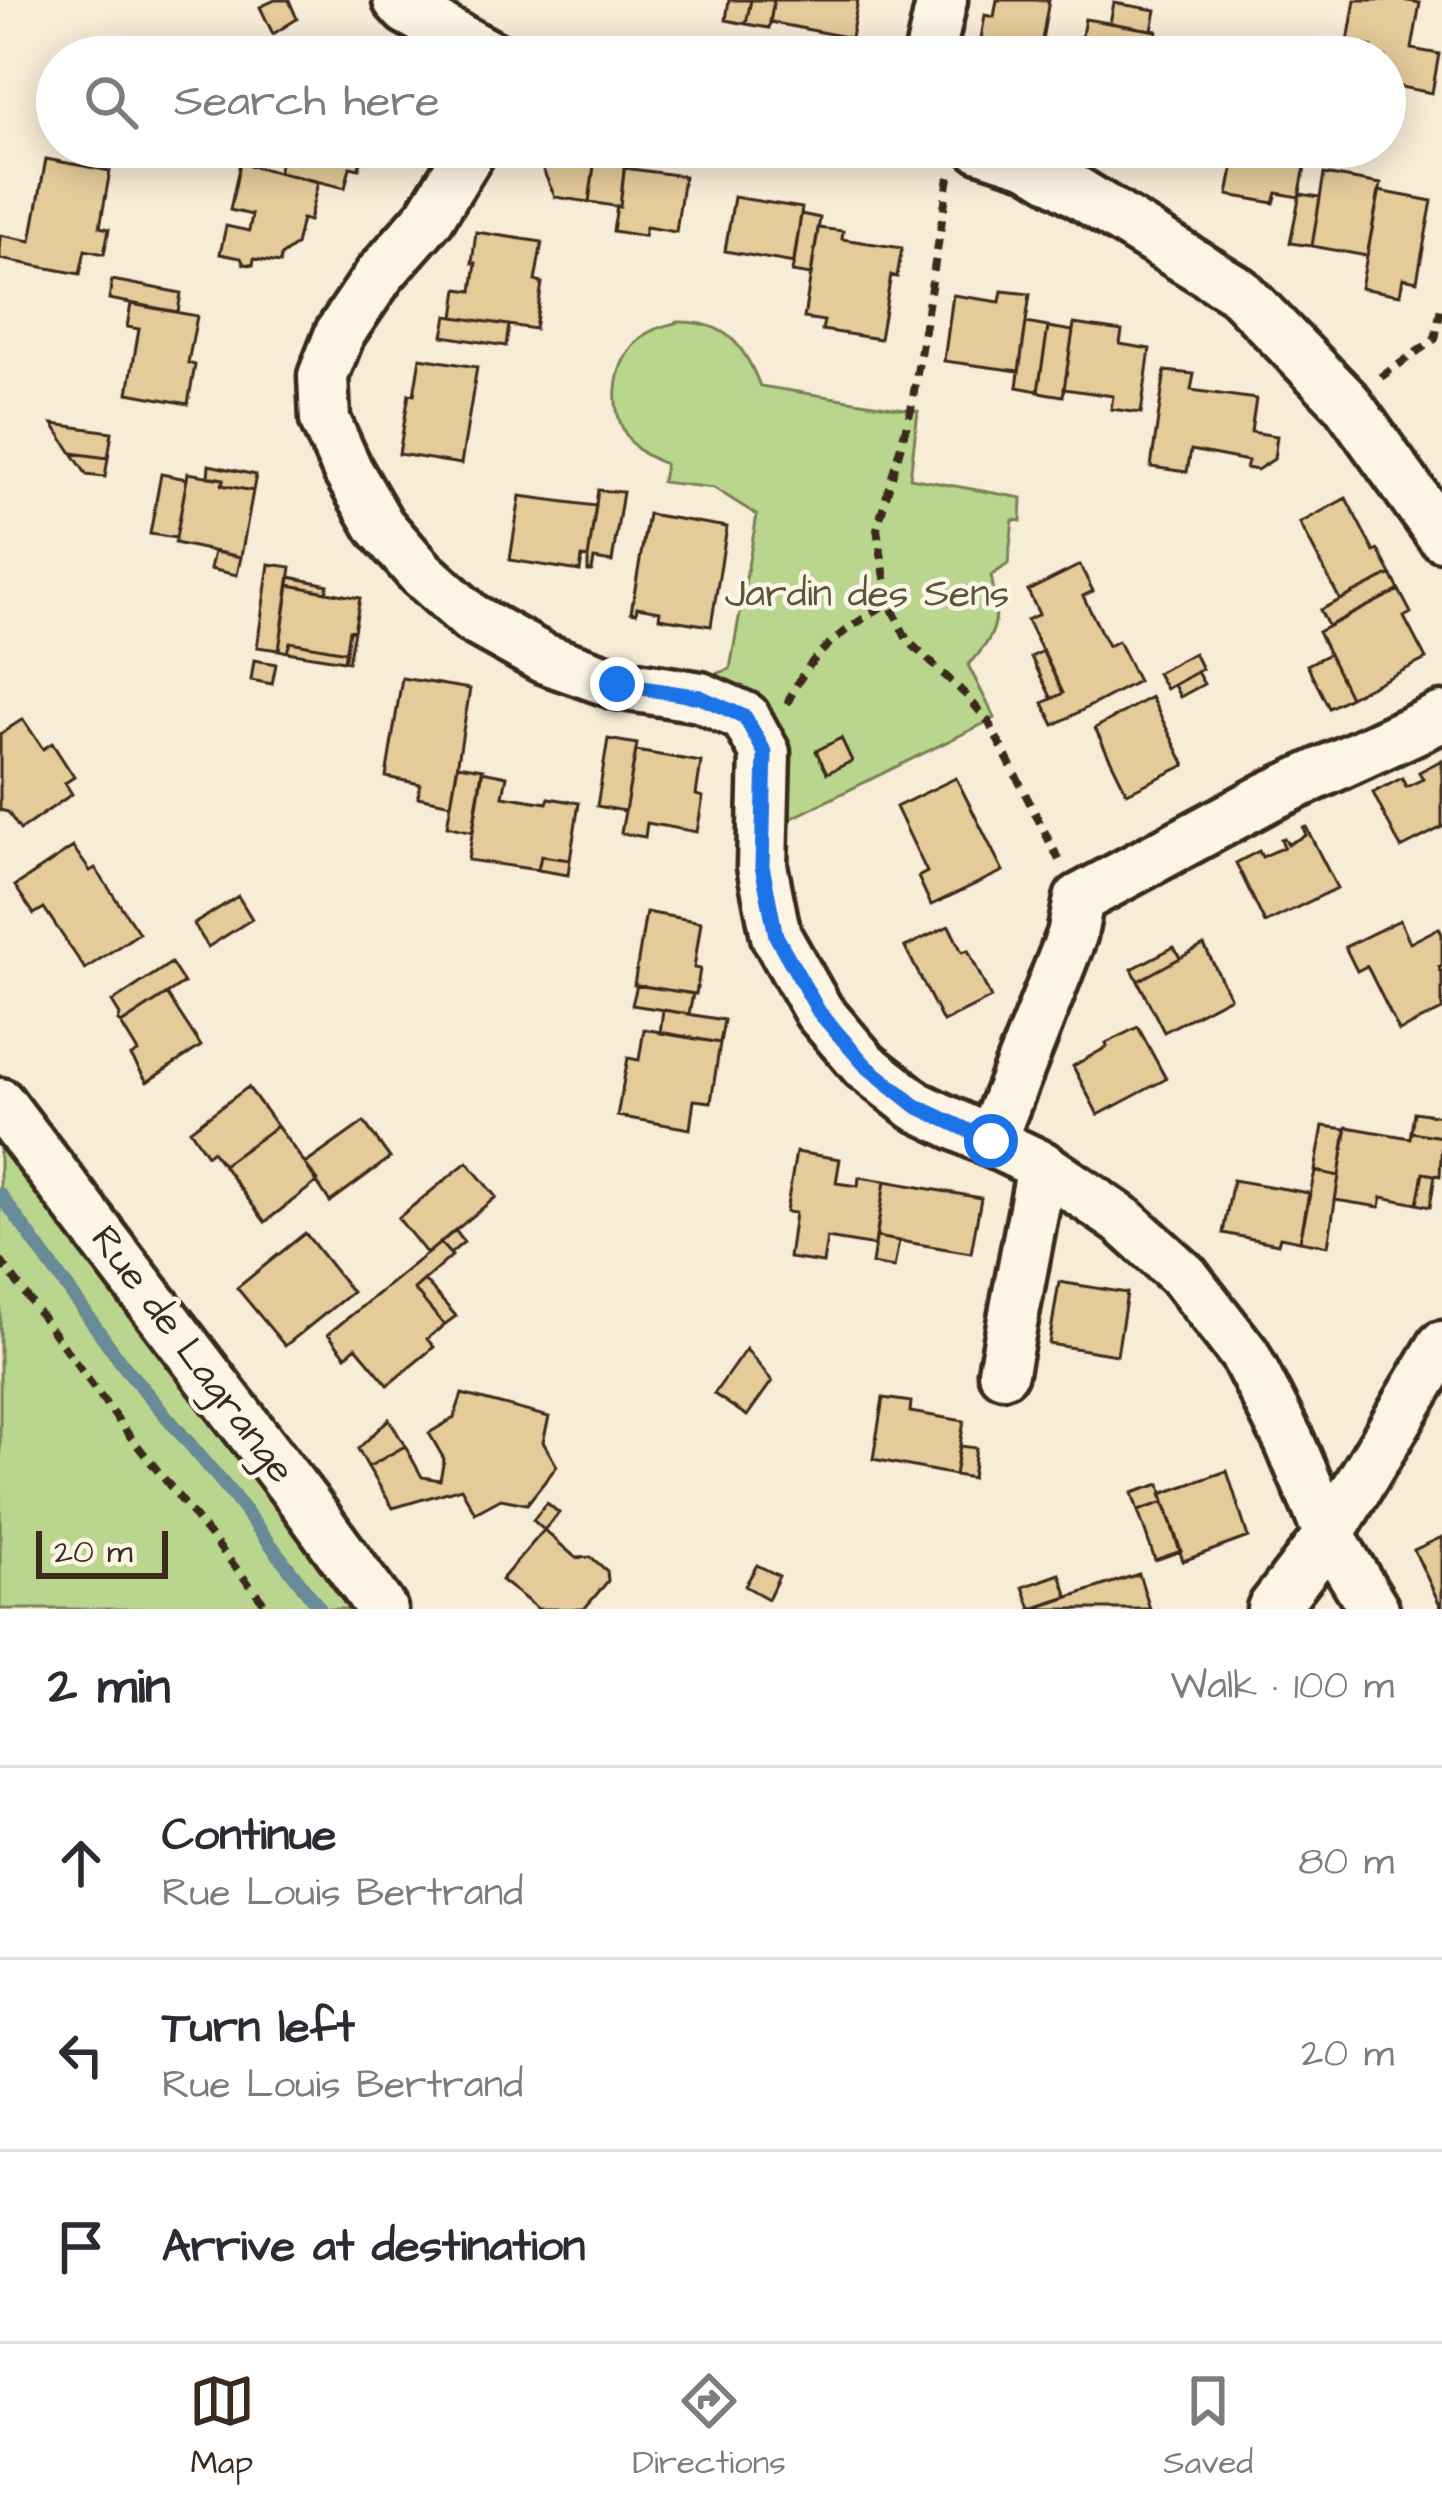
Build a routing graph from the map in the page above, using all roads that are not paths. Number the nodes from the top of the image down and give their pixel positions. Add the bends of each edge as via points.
1 (398, 0) edge
2 (942, 0) edge
3 (455, 36) edge
4 (934, 36) edge
5 (460, 168) edge
6 (1038, 168) edge
7 (1442, 536) edge
8 (1442, 717) edge
9 (0, 1102) edge
10 (991, 1141) junction
11 (1042, 1166) junction
12 (1442, 1346) edge
13 (1003, 1372) dead end
14 (1329, 1535) junction
15 (382, 1609) edge
16 (1273, 1609) edge
17 (1374, 1609) edge

1 - 3 street
2 - 4 street
5 - 10 street via 340,334 323,376 325,420 348,471 380,526 471,618 543,658 617,684 700,697 745,717 765,753 762,866 776,936 819,1012 866,1066 916,1106
6 - 7 street via 1238,291 1346,402
8 - 10 street via 1268,797 1079,899
9 - 15 street, Rue de Lagrange
10 - 11 street
11 - 13 street
11 - 14 street via 1123,1221 1184,1276 1246,1354
12 - 14 street
14 - 16 street
14 - 17 street

